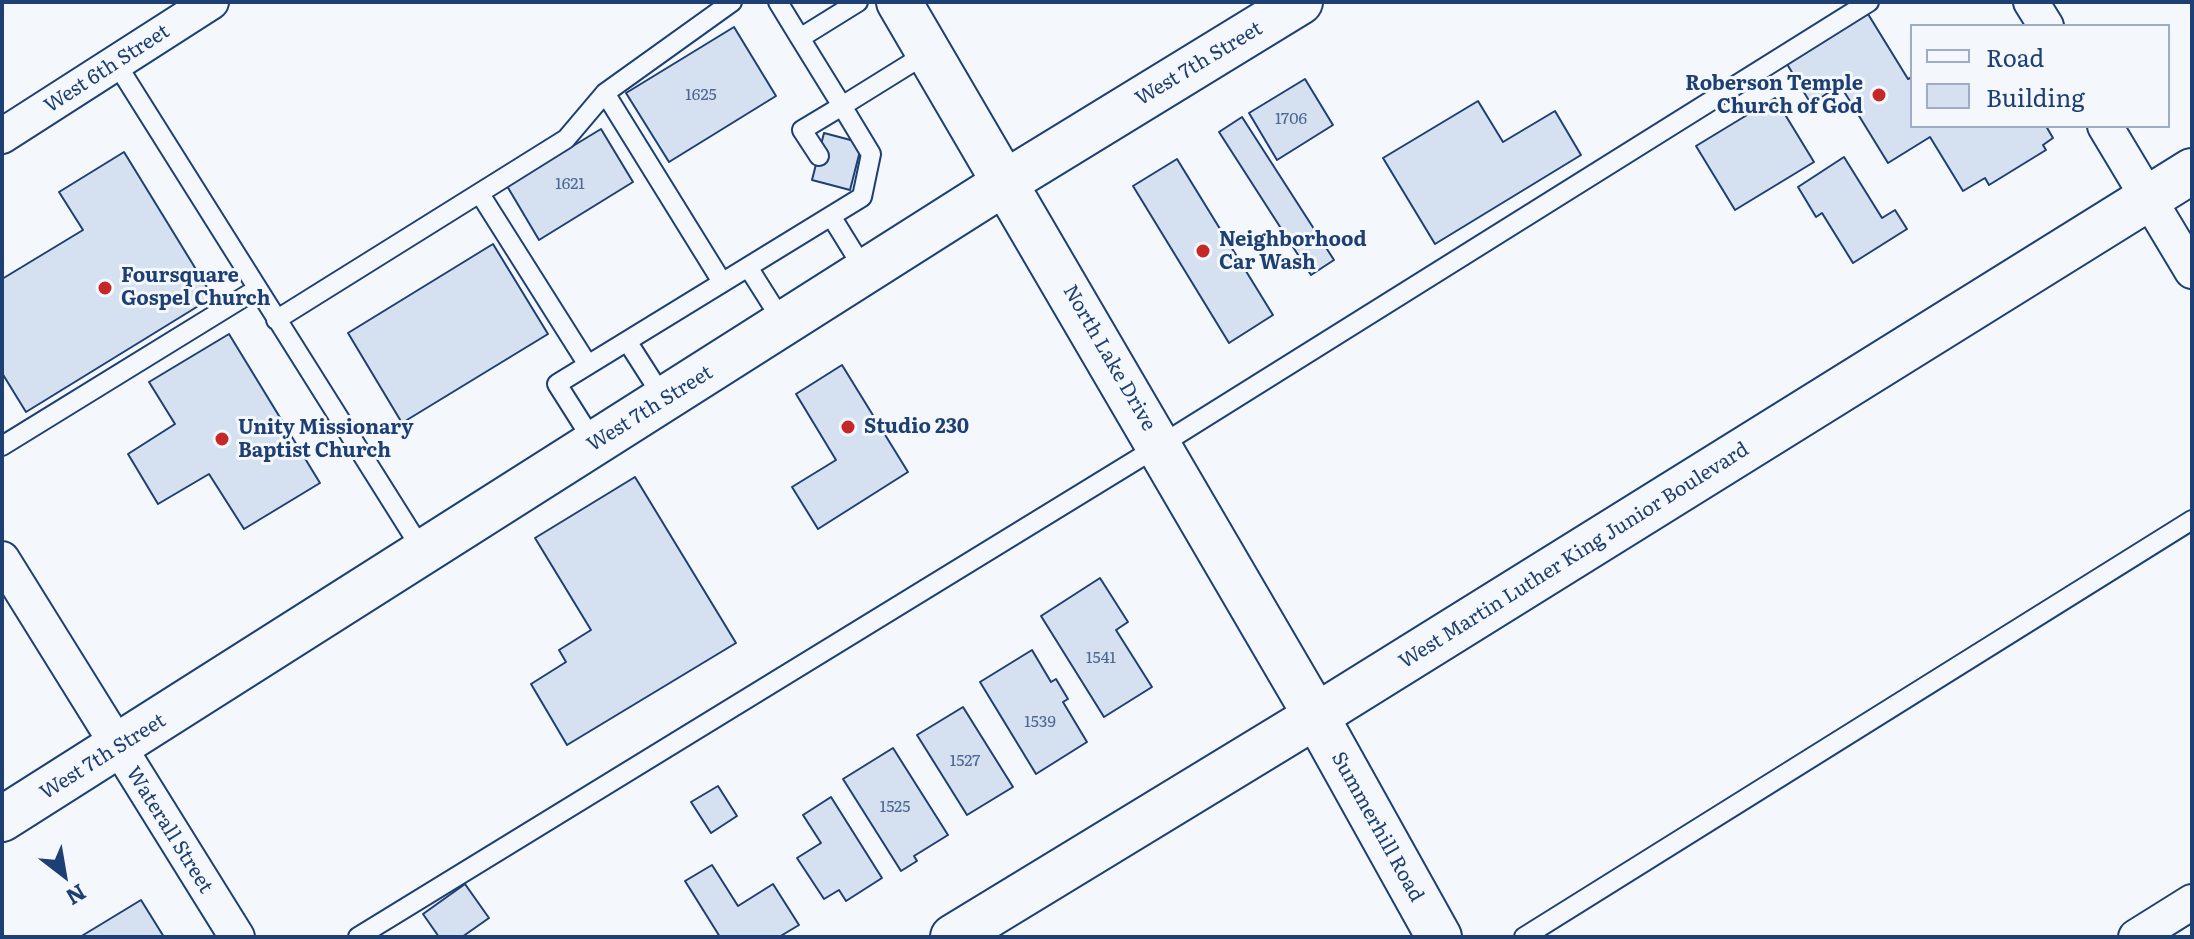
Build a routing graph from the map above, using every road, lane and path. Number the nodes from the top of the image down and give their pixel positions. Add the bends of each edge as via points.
1 (211, 2) edge
2 (732, 2) edge
3 (778, 2) edge
4 (858, 2) edge
5 (899, 2) edge
6 (1300, 2) edge
7 (1869, 2) edge
8 (2031, 2) edge
9 (2045, 24) edge
10 (800, 38) junction
11 (929, 52) junction
12 (116, 63) junction
13 (605, 93) junction
14 (842, 106) junction
15 (2106, 128) edge
16 (2, 136) edge
17 (819, 156) dead end
18 (2192, 171) edge
19 (1006, 182) junction
20 (480, 194) junction
21 (2147, 198) junction
22 (831, 216) junction
23 (748, 267) junction
24 (865, 271) junction
25 (2192, 271) edge
26 (722, 282) junction
27 (257, 289) junction
28 (276, 320) junction
29 (784, 324) junction
30 (627, 341) junction
31 (588, 365) junction
32 (664, 400) junction
33 (595, 444) junction
34 (2, 446) edge
35 (1159, 446) junction
36 (2192, 520) edge
37 (424, 553) junction
38 (2, 559) edge
39 (1316, 716) junction
40 (118, 749) junction
41 (2, 819) edge
42 (2192, 902) edge
43 (237, 937) edge
44 (358, 937) edge
45 (953, 937) edge
46 (1439, 937) edge
47 (1524, 937) edge
48 (2136, 937) edge

1 - 12 street, West 6th Street
2 - 13 lane
3 - 10 lane
4 - 10 lane
5 - 11 main road, North Lake Drive
6 - 19 main road, West 7th Street
7 - 35 lane
8 - 9 street
10 - 14 lane
11 - 14 lane
11 - 19 main road, North Lake Drive
12 - 16 street, West 6th Street
12 - 27 lane
13 - 20 lane via 566,139
13 - 26 lane
14 - 17 lane via 802,130
14 - 22 lane via 871,154 862,170 862,197
15 - 21 street
18 - 21 main road, West Martin Luther King Junior Boulevard
19 - 24 main road, West 7th Street
19 - 35 main road, North Lake Drive
20 - 28 lane
20 - 31 lane
21 - 25 street
21 - 39 main road, West Martin Luther King Junior Boulevard
22 - 23 lane
22 - 24 lane
23 - 26 lane
23 - 29 lane
24 - 29 main road, West 7th Street
26 - 30 lane
27 - 28 lane
27 - 34 lane
28 - 37 lane
29 - 32 main road, West 7th Street
30 - 31 lane
30 - 32 lane
31 - 33 lane via 557,384
32 - 33 main road, West 7th Street
33 - 37 main road, West 7th Street
35 - 39 main road, North Lake Drive
35 - 44 lane
36 - 47 lane
37 - 40 main road, West 7th Street
38 - 40 street, Waterall Street
39 - 45 main road, West Martin Luther King Junior Boulevard
39 - 46 main road, Summerhill Road
40 - 41 main road, West 7th Street
40 - 43 street, Waterall Street
42 - 48 street

